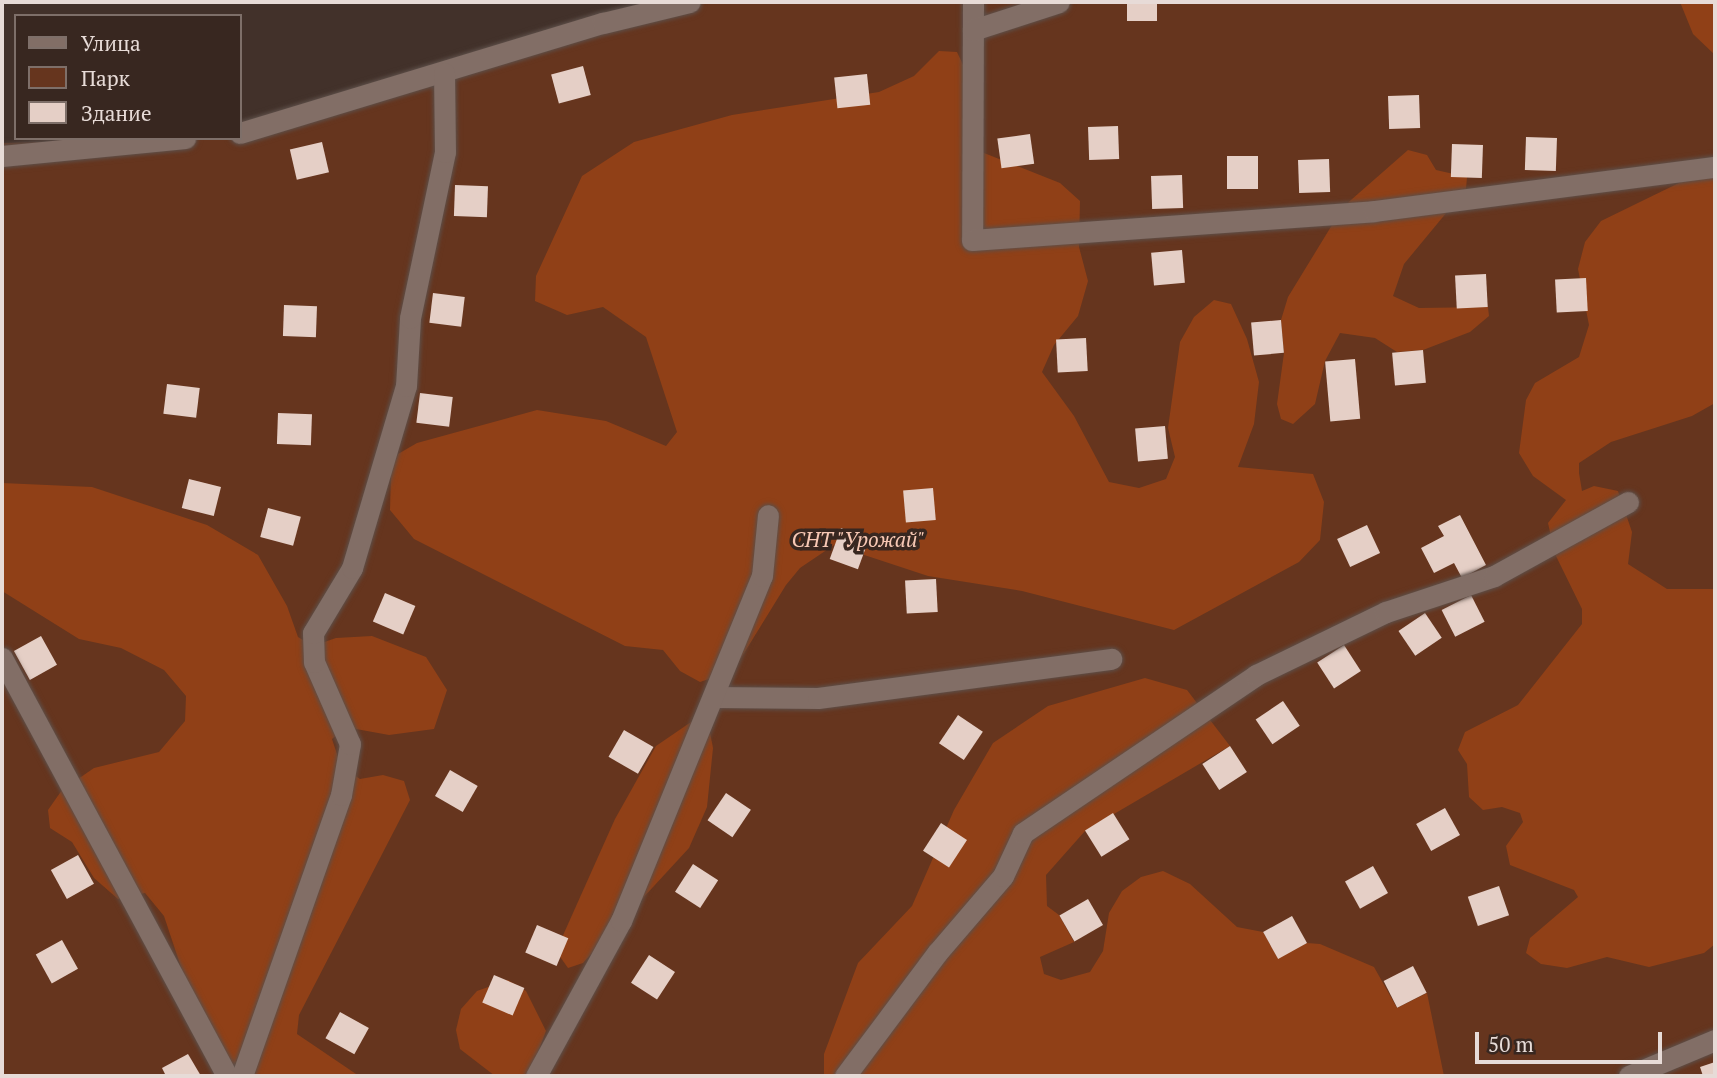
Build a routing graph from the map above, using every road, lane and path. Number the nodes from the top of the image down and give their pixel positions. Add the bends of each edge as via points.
1 (690, 2) edge
2 (973, 2) edge
3 (1059, 2) edge
4 (973, 30) junction
5 (444, 73) junction
6 (242, 132) edge
7 (165, 140) edge
8 (2, 156) edge
9 (1715, 167) edge
10 (1628, 502) dead end
11 (768, 515) dead end
12 (2, 659) edge
13 (1111, 659) dead end
14 (713, 697) junction
15 (1715, 1040) edge
16 (227, 1076) edge
17 (242, 1076) edge
18 (536, 1076) edge
19 (845, 1076) edge
20 (1629, 1076) edge

1 - 5 lane via 603,23
2 - 4 lane
3 - 4 lane
4 - 9 lane via 972,240 1374,211
5 - 6 lane
5 - 17 lane via 445,152 410,318 406,386 352,568 313,633 314,662 349,744 341,795
7 - 8 lane
10 - 19 lane via 1494,576 1386,612 1256,675 1023,833 1003,876 937,953
11 - 14 lane via 762,576
12 - 16 lane
13 - 14 lane via 818,698
14 - 18 lane via 621,922
15 - 20 lane

